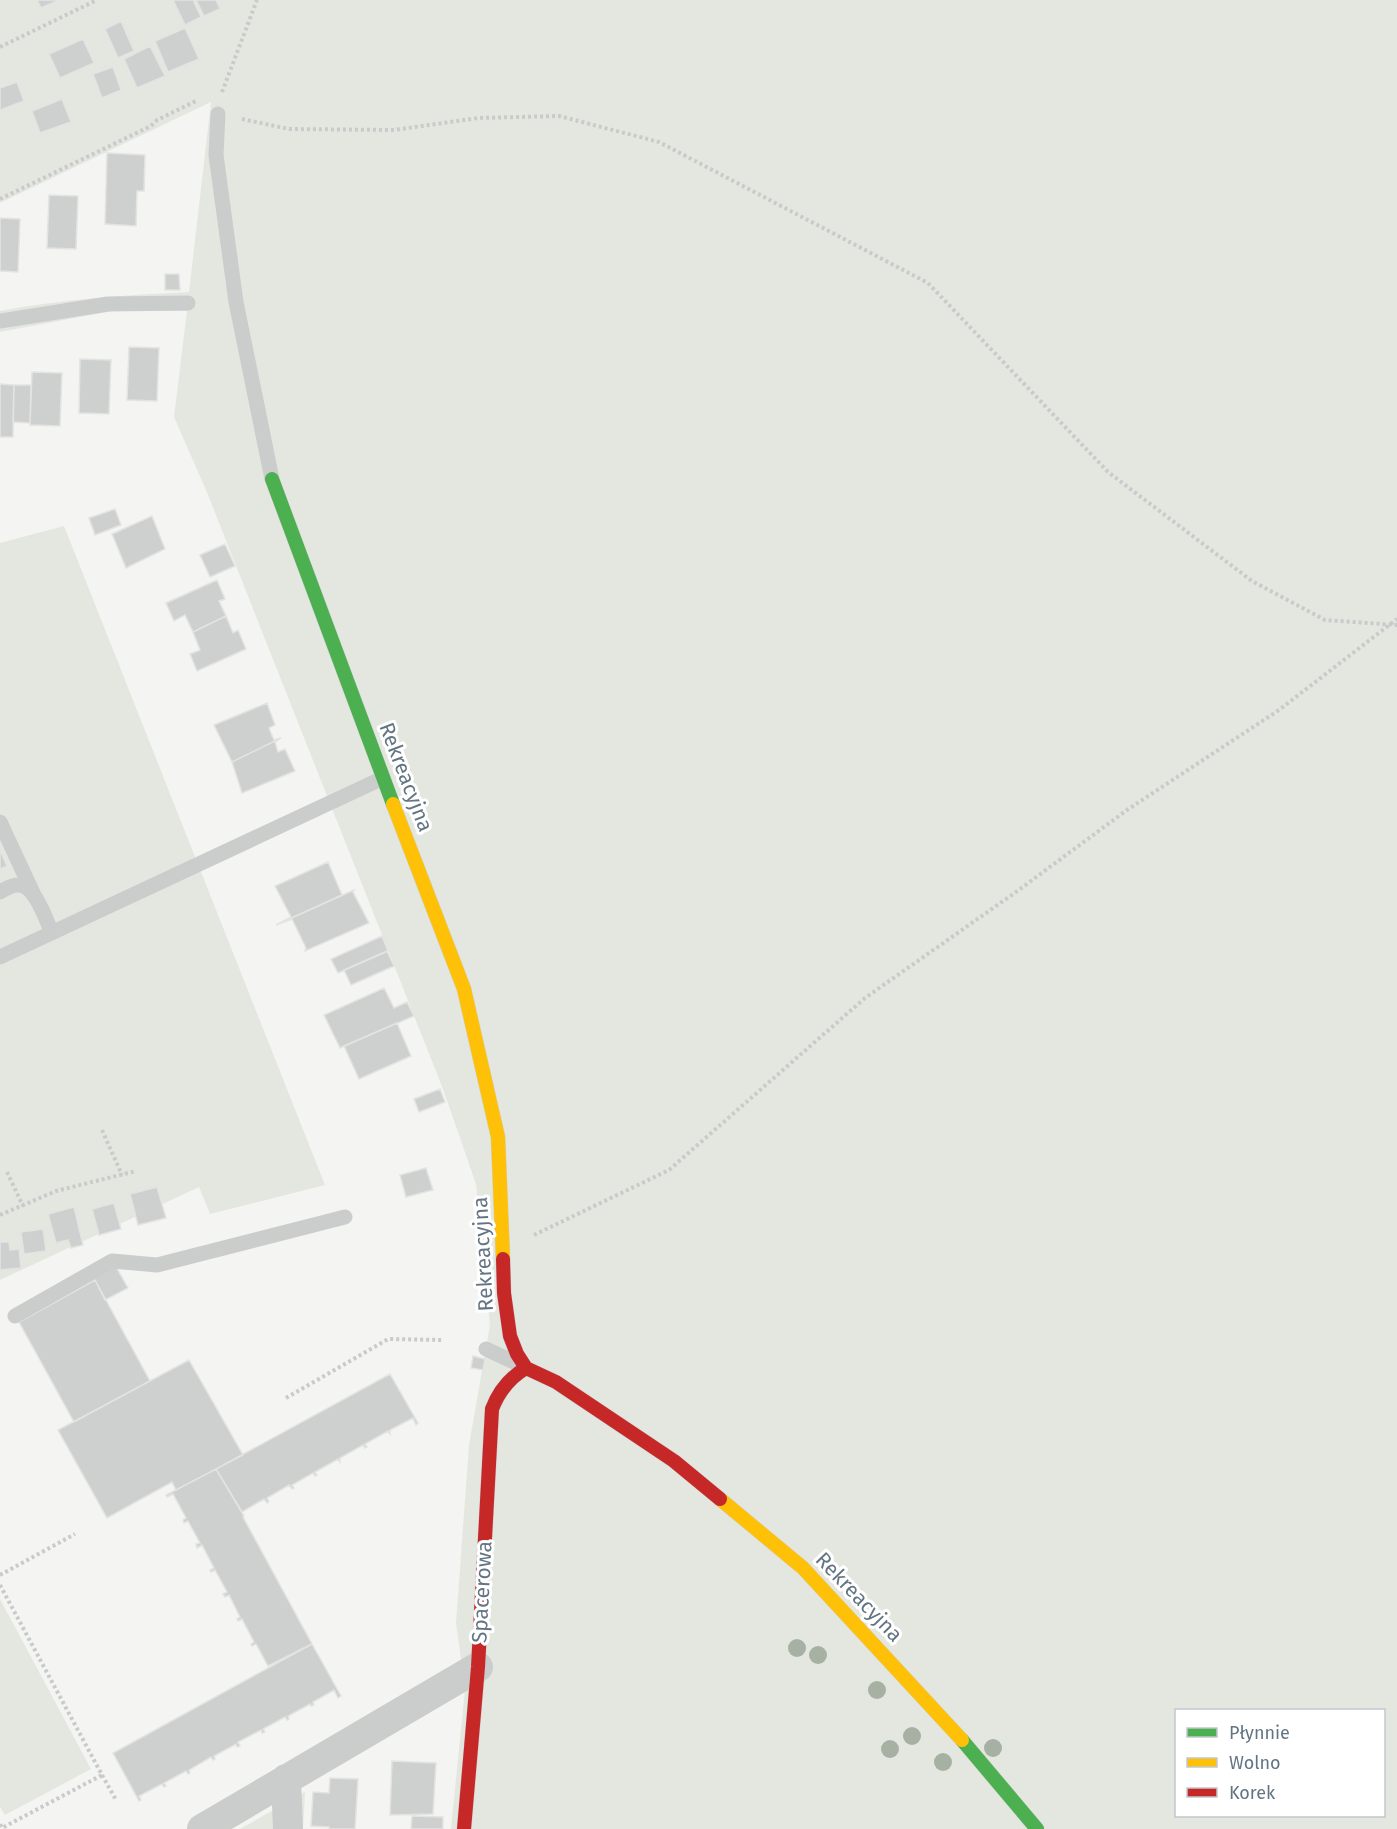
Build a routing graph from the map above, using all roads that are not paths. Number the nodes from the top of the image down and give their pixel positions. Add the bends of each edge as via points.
1 (218, 114) road end
2 (188, 303) dead end
3 (0, 321) edge
4 (272, 479) joint
5 (383, 778) junction
6 (0, 822) edge
7 (0, 892) edge
8 (33, 893) junction
9 (52, 933) junction
10 (0, 957) edge
11 (345, 1217) dead end
12 (15, 1316) dead end
13 (486, 1349) dead end
14 (526, 1368) junction
15 (478, 1666) junction
16 (286, 1779) junction
17 (202, 1829) edge
18 (288, 1829) edge
19 (464, 1829) edge
20 (1037, 1829) edge

1 - 4 lane via 216,155 236,302
2 - 3 lane via 108,304
4 - 5 street, Rekreacyjna
5 - 9 lane
5 - 14 street, Rekreacyjna via 464,988 498,1137 501,1251 510,1336
6 - 8 lane
7 - 8 lane via 19,885
8 - 9 lane
9 - 10 lane
11 - 12 lane via 157,1265 112,1261
13 - 14 lane
14 - 15 street, Spacerowa via 507,1381 492,1409
14 - 20 street, Rekreacyjna via 556,1382 674,1461 803,1568 947,1723
15 - 16 street
15 - 19 street, Spacerowa
16 - 17 street
16 - 18 street

